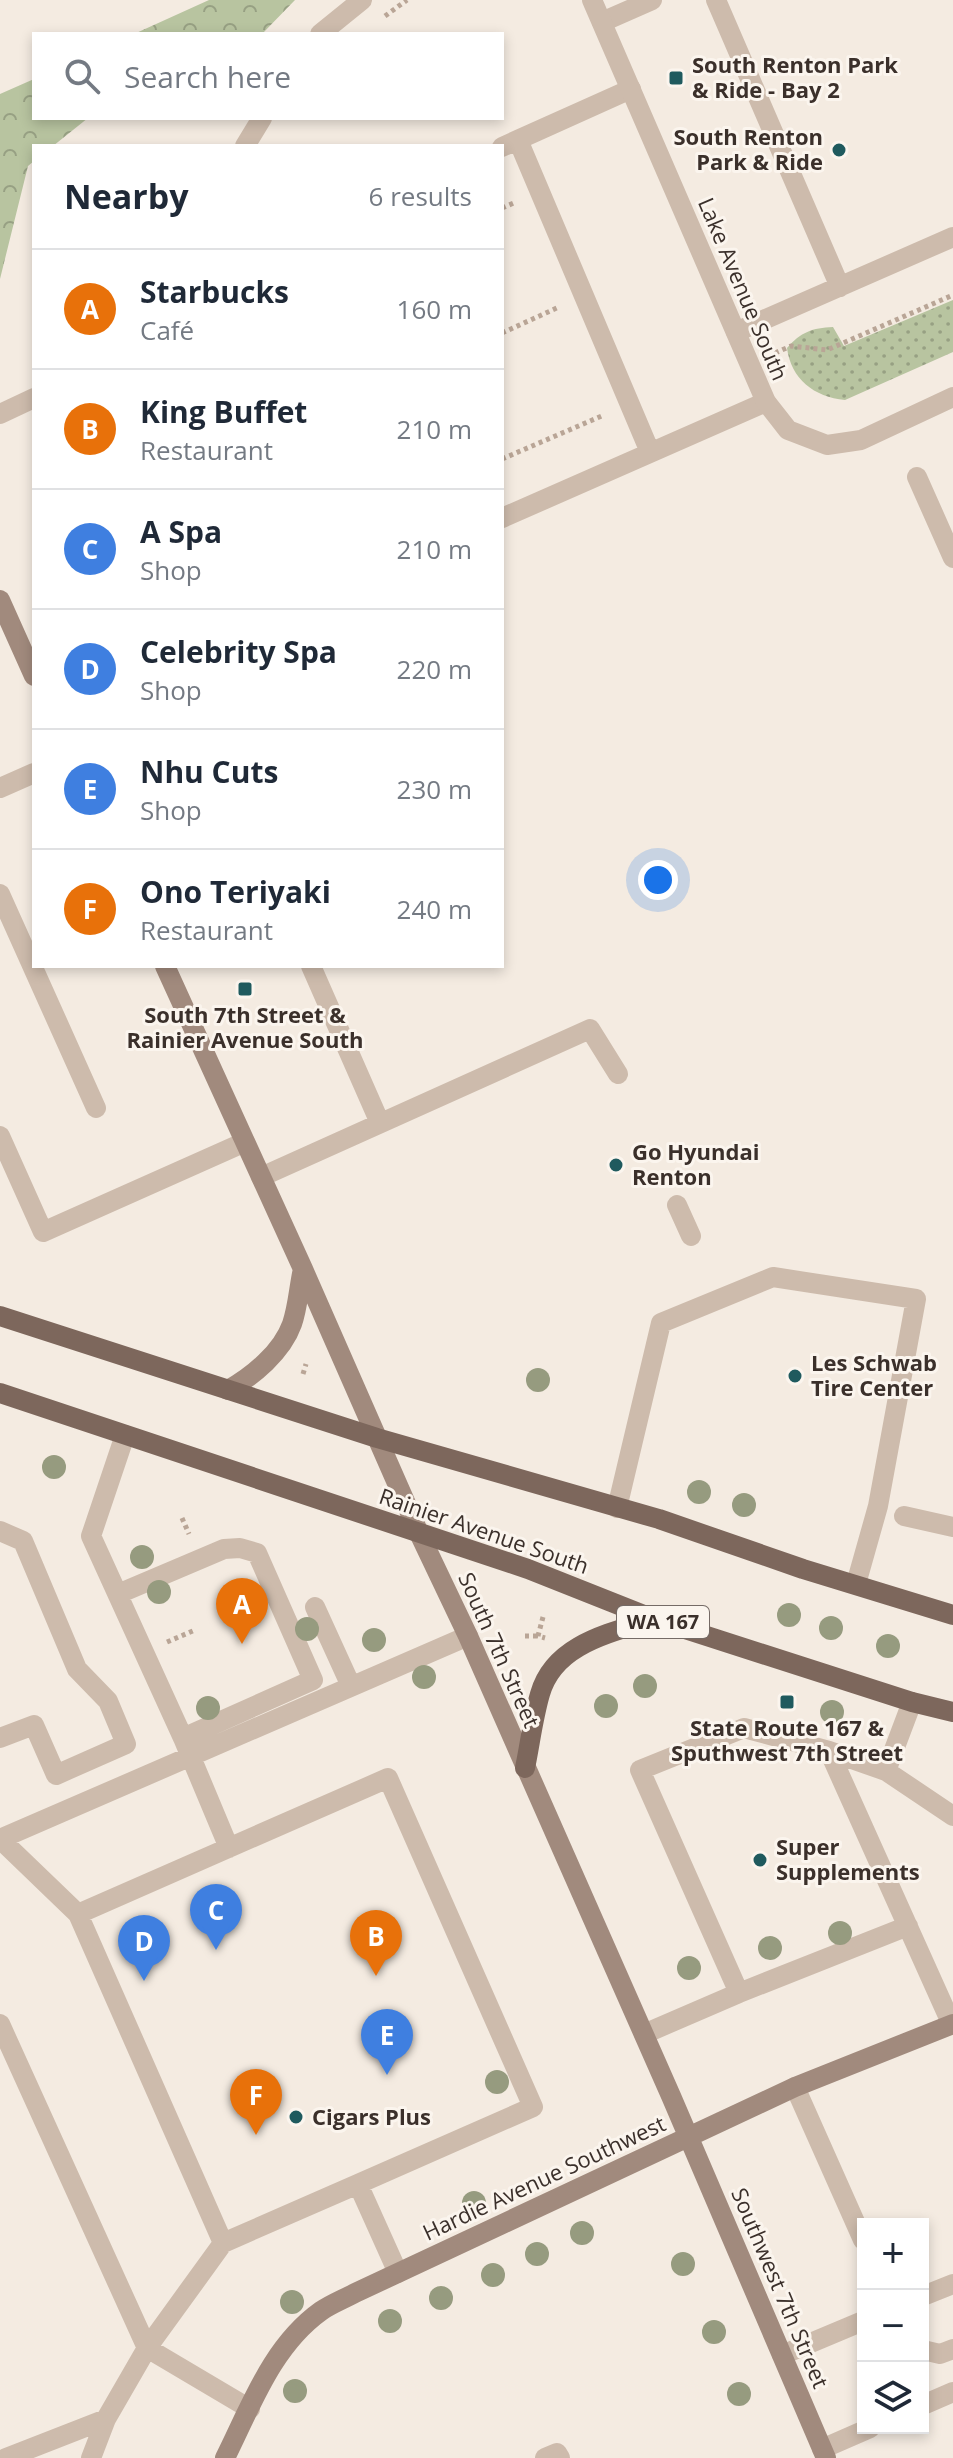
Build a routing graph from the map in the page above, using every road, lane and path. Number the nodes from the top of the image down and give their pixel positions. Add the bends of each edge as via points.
1 (362, 0) edge
2 (592, 0) edge
3 (652, 0) edge
4 (716, 0) edge
5 (602, 22) junction
6 (322, 32) edge
7 (631, 89) junction
8 (261, 120) edge
9 (246, 144) edge
10 (510, 144) edge
11 (953, 237) edge
12 (840, 287) junction
13 (953, 295) edge
14 (584, 296) junction
15 (504, 332) edge
16 (736, 332) junction
17 (749, 363) junction
18 (953, 397) edge
19 (32, 399) edge
20 (766, 402) junction
21 (630, 404) junction
22 (0, 414) edge
23 (650, 452) junction
24 (504, 458) edge
25 (917, 477) dead end
26 (504, 517) edge
27 (953, 558) edge
28 (0, 600) edge
29 (32, 672) edge
30 (32, 774) edge
31 (0, 788) edge
32 (0, 894) edge
33 (32, 965) edge
34 (33, 968) edge
35 (166, 968) edge
36 (312, 968) edge
37 (618, 1074) dead end
38 (96, 1108) dead end
39 (380, 1123) junction
40 (0, 1136) edge
41 (245, 1142) junction
42 (261, 1177) junction
43 (677, 1205) dead end
44 (691, 1236) dead end
45 (303, 1269) junction
46 (0, 1316) edge
47 (306, 1364) dead end
48 (303, 1374) dead end
49 (228, 1390) junction
50 (0, 1393) edge
51 (125, 1435) junction
52 (377, 1438) junction
53 (617, 1508) junction
54 (904, 1516) dead end
55 (953, 1527) edge
56 (0, 1531) edge
57 (418, 1531) junction
58 (856, 1584) junction
59 (118, 1594) junction
60 (315, 1607) dead end
61 (953, 1615) edge
62 (543, 1617) dead end
63 (654, 1619) junction
64 (195, 1630) dead end
65 (468, 1636) junction
66 (525, 1636) dead end
67 (538, 1636) junction
68 (550, 1640) dead end
69 (166, 1643) dead end
70 (351, 1686) junction
71 (912, 1702) junction
72 (953, 1712) edge
73 (0, 1738) edge
74 (186, 1747) junction
75 (829, 1751) junction
76 (525, 1768) junction
77 (886, 1771) junction
78 (953, 1816) edge
79 (0, 1839) edge
80 (229, 1848) junction
81 (78, 1914) junction
82 (908, 1926) junction
83 (739, 1993) junction
84 (0, 2024) edge
85 (953, 2024) edge
86 (644, 2034) junction
87 (795, 2087) junction
88 (689, 2136) junction
89 (358, 2184) junction
90 (857, 2226) edge
91 (223, 2243) junction
92 (398, 2273) junction
93 (953, 2284) edge
94 (929, 2294) edge
95 (857, 2324) edge
96 (147, 2348) junction
97 (953, 2349) edge
98 (929, 2351) edge
99 (782, 2355) junction
100 (953, 2392) edge
101 (929, 2402) edge
102 (250, 2409) junction
103 (106, 2419) junction
104 (859, 2434) edge
105 (824, 2453) edge
106 (6, 2458) edge
107 (91, 2458) edge
108 (225, 2458) edge
109 (545, 2458) edge
110 (560, 2458) edge

1 - 6 street
2 - 5 street, Lake Avenue South
3 - 5 street
4 - 12 street
5 - 7 street, Lake Avenue South
7 - 10 street
7 - 16 street, Lake Avenue South
8 - 9 street
10 - 14 street
11 - 12 street
12 - 16 street
13 - 17 path via 827,350 791,346
14 - 15 path
14 - 21 street
16 - 17 street, Lake Avenue South
17 - 20 street, Lake Avenue South
18 - 20 street, Lake Avenue South via 861,440 827,445 788,430
19 - 22 street
20 - 23 street
21 - 23 street
21 - 24 path
23 - 26 street
25 - 27 street
28 - 29 street
30 - 31 street
32 - 33 street
34 - 38 street
35 - 41 street, South 7th Street
36 - 39 street
37 - 39 street via 590,1029
39 - 42 street
40 - 41 street via 43,1232
41 - 42 street, South 7th Street
42 - 45 street, South 7th Street
43 - 44 street
45 - 49 street via 291,1326 271,1357
45 - 52 street, South 7th Street
46 - 49 main road
47 - 48 path
49 - 52 main road
50 - 51 main road, Rainier Avenue South / WA 167
51 - 57 main road, Rainier Avenue South / WA 167
51 - 59 street via 91,1536
52 - 53 main road
52 - 57 street, South 7th Street
53 - 58 main road
53 - 58 street via 661,1323 773,1277 916,1299 878,1506
54 - 55 street
56 - 73 street via 23,1541 77,1669 108,1701 126,1744 56,1775 34,1725
57 - 63 main road, Rainier Avenue South / WA 167
57 - 65 street, South 7th Street
58 - 61 main road
59 - 74 street
59 - 74 street via 224,1549 257,1553 313,1680
60 - 70 street
62 - 67 path
63 - 71 main road, Rainier Avenue South / WA 167
63 - 76 main road via 595,1637 571,1651 547,1677
64 - 69 path
65 - 70 street
65 - 76 street, South 7th Street
66 - 67 path
67 - 68 path
70 - 74 street
71 - 72 main road, Rainier Avenue South / WA 167
71 - 77 street
74 - 79 street
74 - 80 street
75 - 77 street
75 - 82 street
75 - 83 street via 744,1728 640,1770
76 - 86 street, South 7th Street
77 - 78 street
79 - 81 street
80 - 81 street
80 - 89 street via 388,1778 533,2107
81 - 91 street
82 - 83 street
82 - 85 street
83 - 86 street
84 - 96 street
85 - 87 street, Hardie Avenue Southwest
86 - 88 street, South 7th Street
87 - 88 street, Hardie Avenue Southwest
87 - 90 street
88 - 92 street, Hardie Avenue Southwest
88 - 99 street, Southwest 7th Street
89 - 91 street
89 - 92 street
91 - 96 street
92 - 102 street, Hardie Avenue Southwest via 322,2311 292,2338
93 - 94 street
95 - 99 street
96 - 102 street
96 - 103 street
97 - 98 street
99 - 105 street, Southwest 7th Street
100 - 101 street
102 - 108 street, Hardie Avenue Southwest
103 - 106 street
103 - 107 street
104 - 105 street
109 - 110 street via 557,2453

